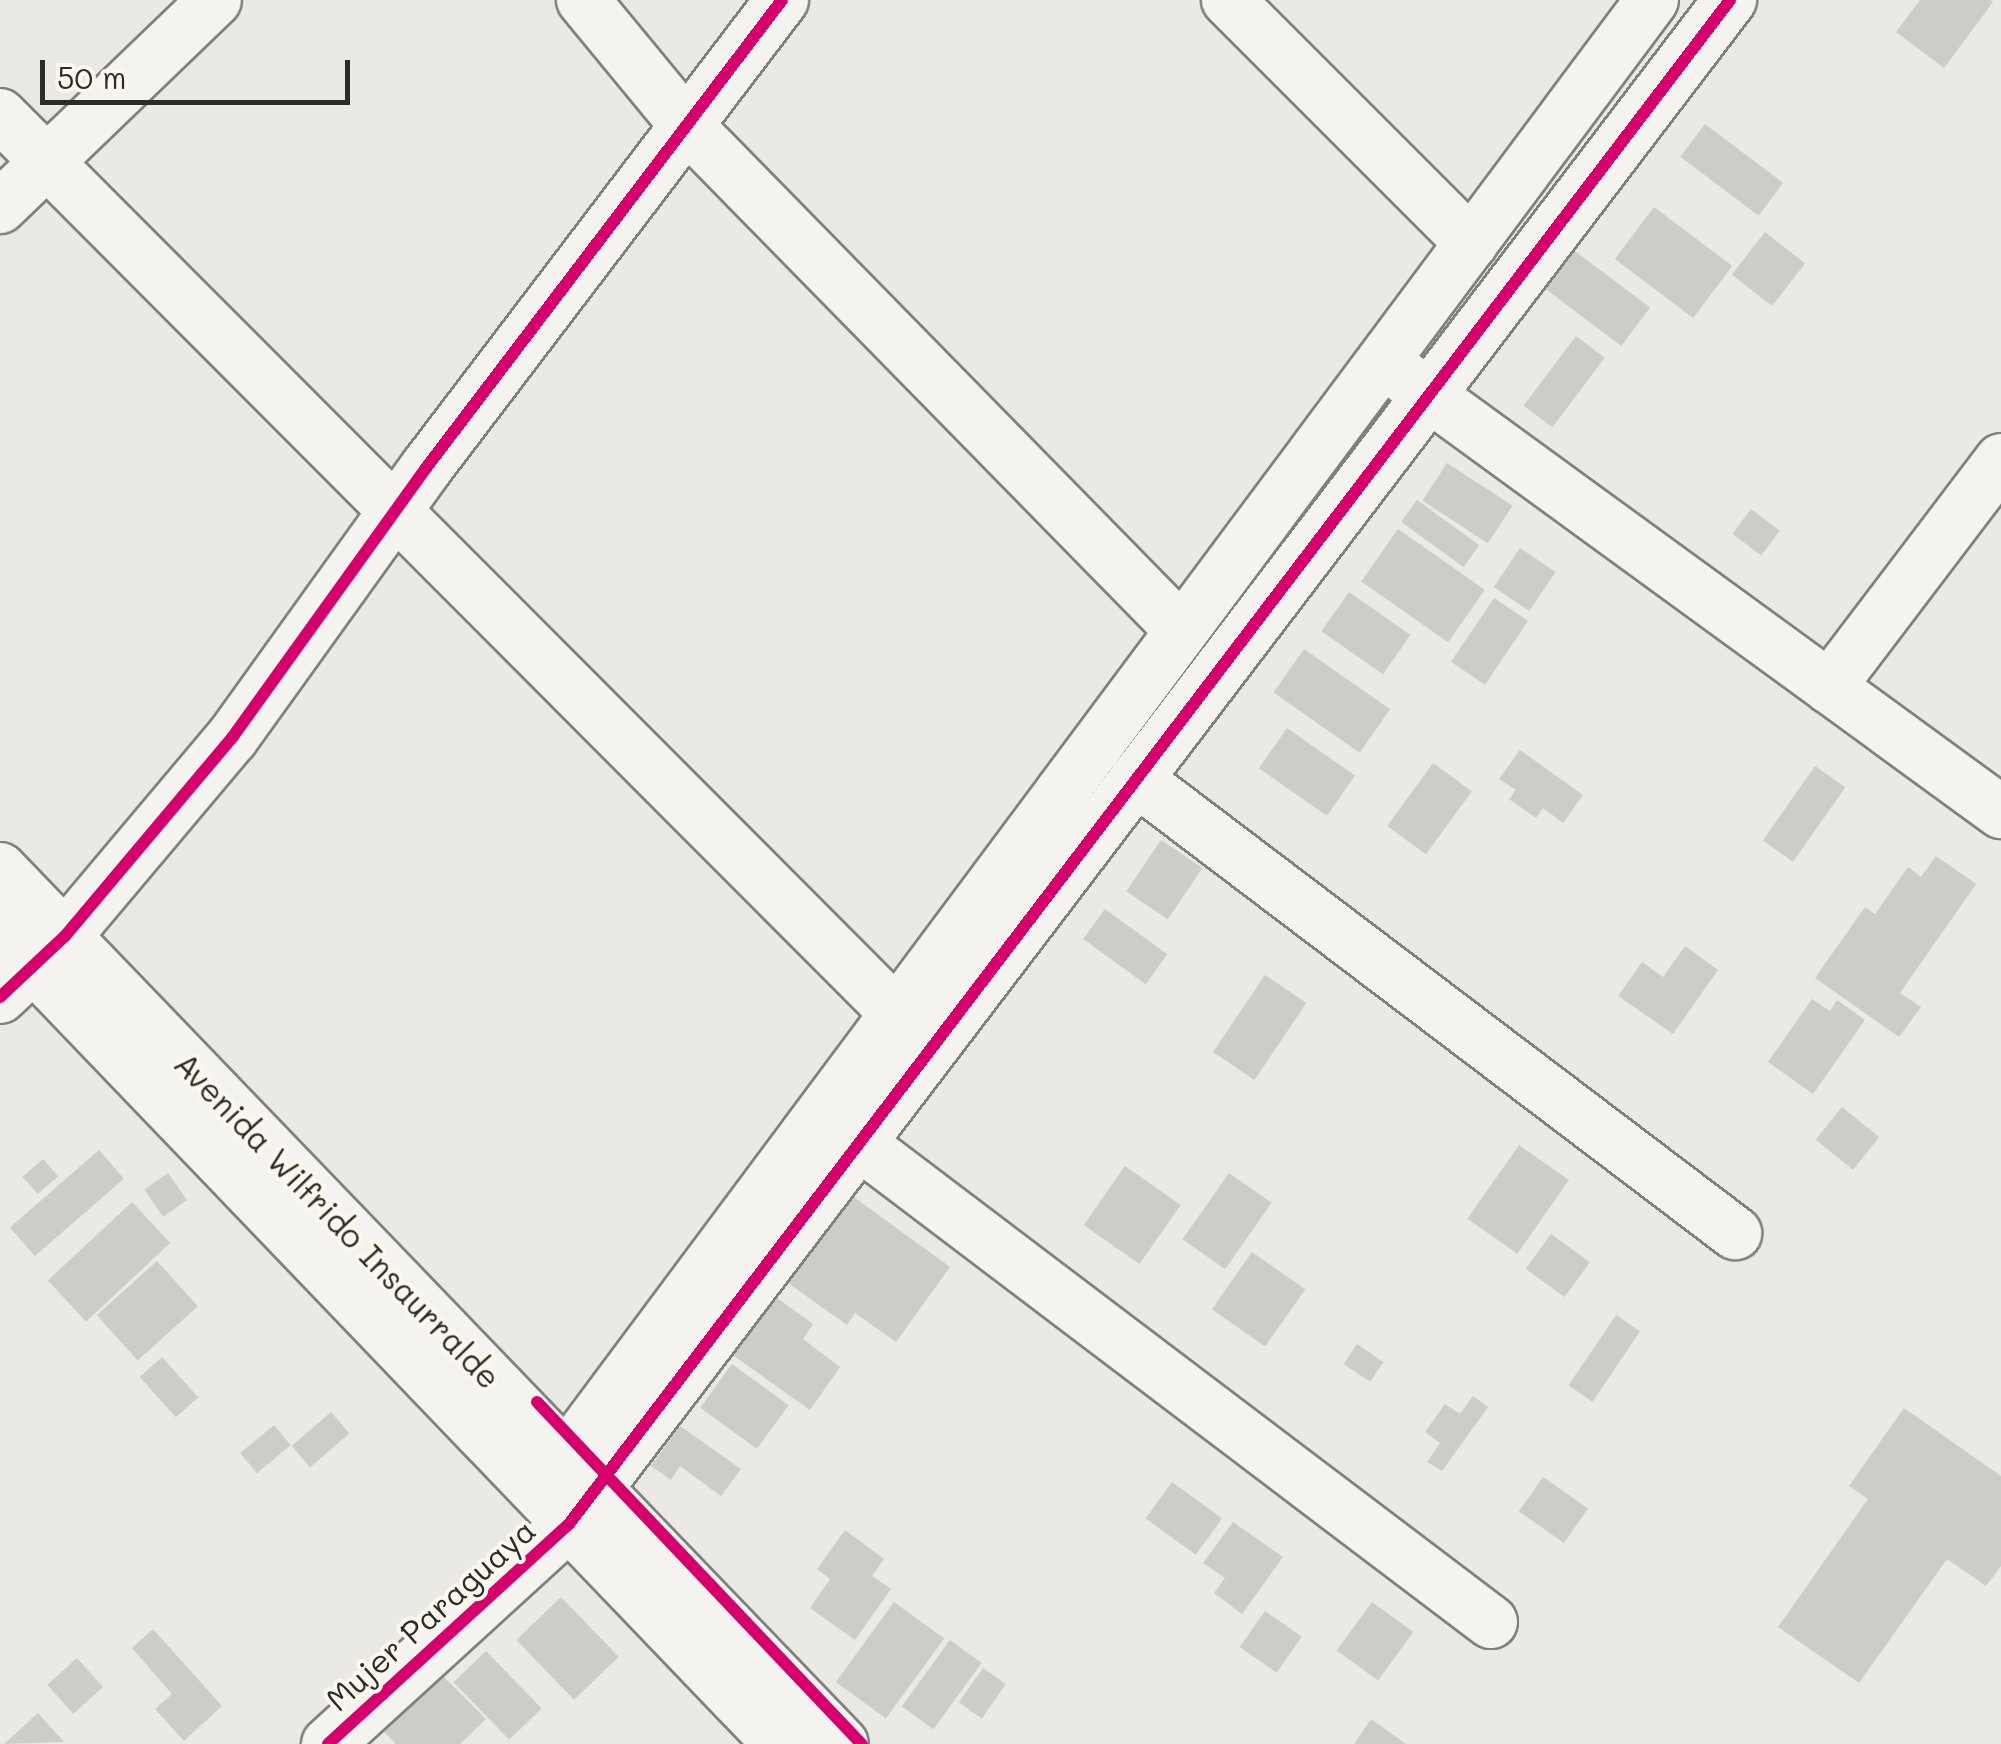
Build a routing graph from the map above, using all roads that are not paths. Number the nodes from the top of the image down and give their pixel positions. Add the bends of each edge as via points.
1 (215, 0) edge
2 (583, 0) edge
3 (782, 0) edge
4 (1228, 0) edge
5 (1652, 0) edge
6 (1730, 0) edge
7 (0, 115) edge
8 (687, 126) junction
9 (45, 160) junction
10 (0, 207) edge
11 (1471, 243) junction
12 (1383, 362) junction
13 (1429, 395) junction
14 (2001, 460) edge
15 (396, 511) junction
16 (1182, 630) junction
17 (1829, 687) junction
18 (1136, 780) junction
19 (2001, 812) edge
20 (0, 869) edge
21 (24, 957) edge
22 (896, 1013) junction
23 (839, 1130) junction
24 (1735, 1233) dead end
25 (566, 1489) junction
26 (1491, 1622) dead end
27 (328, 1744) edge
28 (780, 1744) edge
29 (842, 1744) edge

1 - 9 street
2 - 8 street
3 - 8 street
4 - 11 street
5 - 11 street
6 - 13 street
7 - 9 street
8 - 15 street
8 - 16 street
9 - 10 street
9 - 15 street
11 - 12 street
12 - 13 street
12 - 16 street
13 - 17 street
13 - 18 street
14 - 17 street
15 - 21 street via 232,738
15 - 22 street
16 - 22 street
17 - 19 street
18 - 23 street
18 - 24 street
20 - 21 street, Avenida Wilfrido Insaurralde
21 - 25 street, Avenida Wilfrido Insaurralde
22 - 23 street
23 - 25 street, Mujer Paraguaya
23 - 26 street
25 - 27 street, Mujer Paraguaya
25 - 28 street, Avenida Wilfrido Insaurralde
25 - 29 street, Avenida Wilfrido Insaurralde

